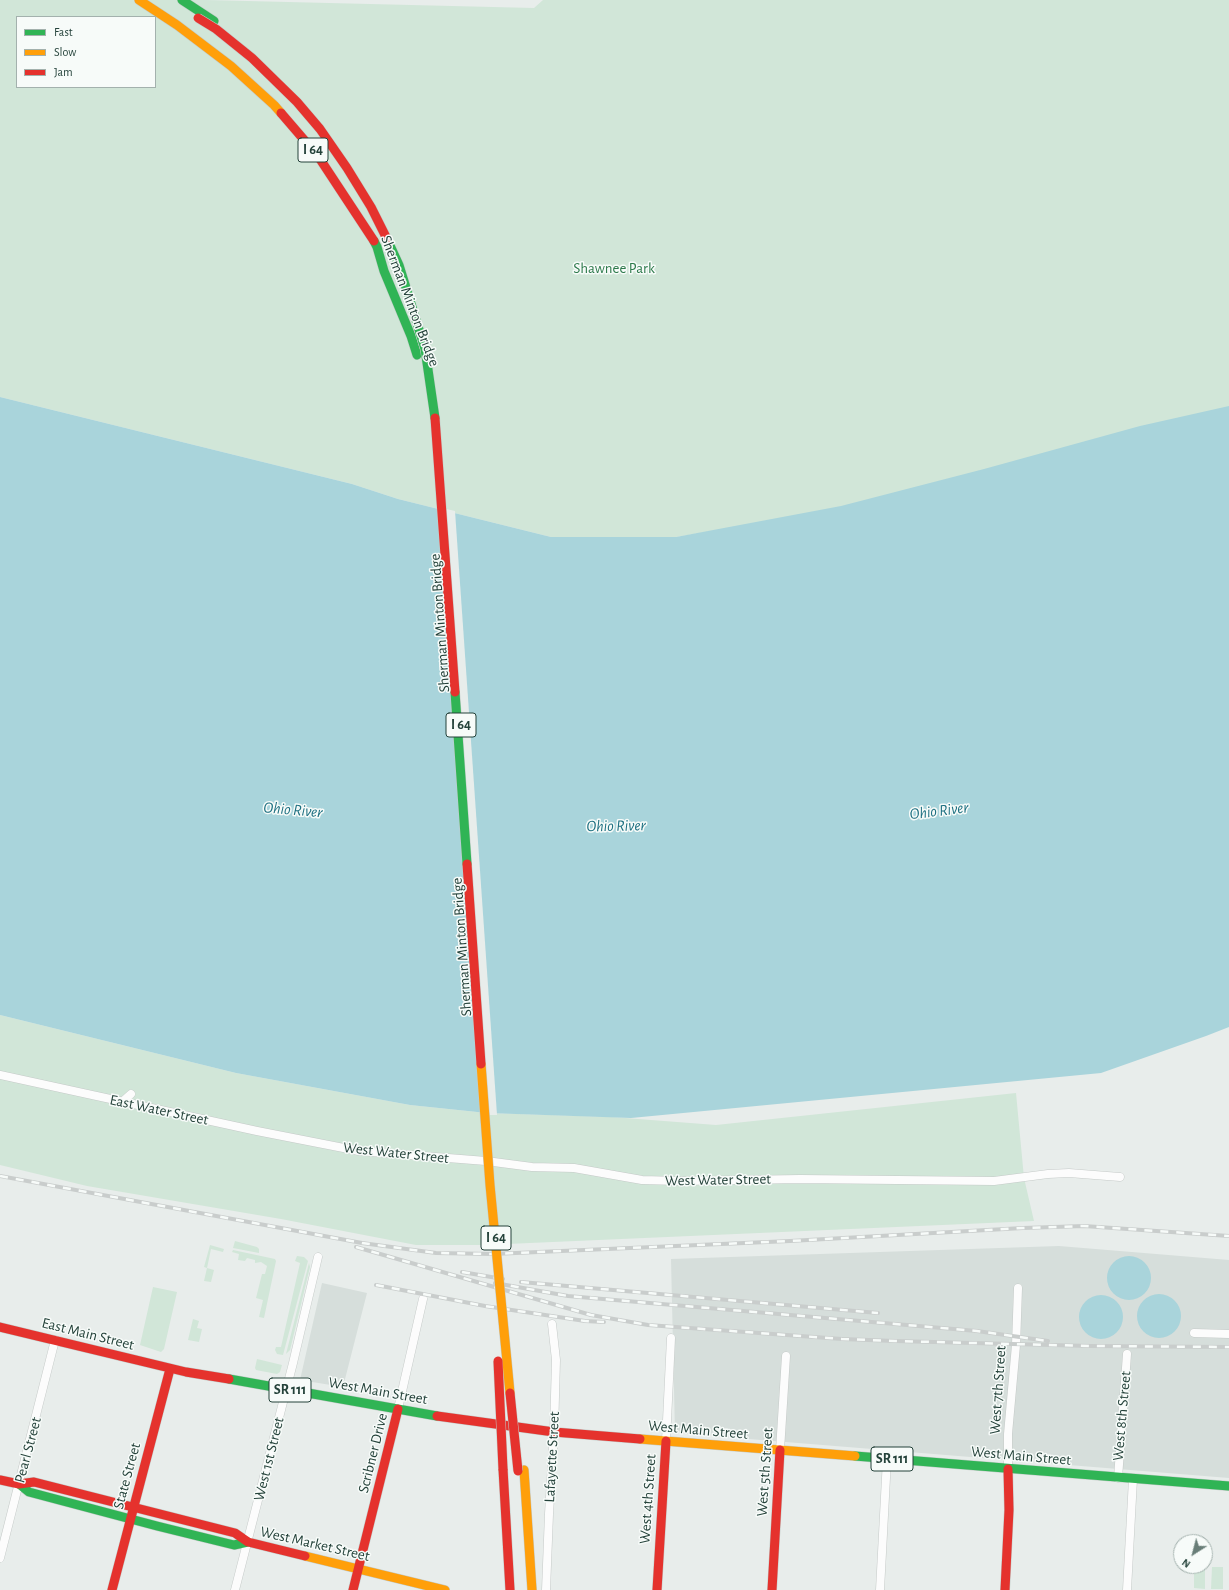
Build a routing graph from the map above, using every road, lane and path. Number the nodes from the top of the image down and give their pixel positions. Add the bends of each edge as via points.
1 (139, 0) edge
2 (172, 0) edge
3 (182, 0) edge
4 (200, 15) junction
5 (0, 1075) edge
6 (131, 1094) dead end
7 (122, 1102) junction
8 (318, 1143) joint
9 (1120, 1178) dead end
10 (318, 1257) dead end
11 (1018, 1288) dead end
12 (423, 1299) dead end
13 (552, 1324) dead end
14 (0, 1327) edge
15 (1194, 1333) dead end
16 (1229, 1334) edge
17 (671, 1338) dead end
18 (56, 1340) junction
19 (1127, 1354) dead end
20 (786, 1356) dead end
21 (170, 1369) junction
22 (286, 1390) junction
23 (398, 1409) junction
24 (554, 1432) junction
25 (666, 1441) junction
26 (780, 1450) junction
27 (887, 1459) junction
28 (1008, 1469) junction
29 (521, 1470) junction
30 (1118, 1478) junction
31 (1133, 1479) junction
32 (0, 1480) edge
33 (19, 1484) junction
34 (1229, 1486) edge
35 (134, 1508) junction
36 (131, 1519) junction
37 (248, 1542) junction
38 (526, 1556) junction
39 (0, 1558) edge
40 (359, 1568) junction
41 (112, 1590) edge
42 (235, 1590) edge
43 (353, 1590) edge
44 (445, 1590) edge
45 (510, 1590) edge
46 (526, 1590) edge
47 (532, 1590) edge
48 (546, 1590) edge
49 (657, 1590) edge
50 (772, 1590) edge
51 (880, 1590) edge
52 (1005, 1590) edge
53 (1127, 1590) edge

1 - 45 main road, Sherman Minton Bridge / I 64, bridge via 231,66 274,105 318,156 377,247 384,271 411,336 426,384 438,440 447,515 493,1194
2 - 4 main road
3 - 4 main road, I 64
4 - 29 main road, bridge via 252,58 297,102 320,129 347,168 371,207 399,265 425,350 435,413 490,1185
4 - 29 main road, Sherman Minton Bridge / I 64, bridge via 221,26 272,70 305,104 340,150 392,239 416,300 431,356 447,518 498,1264 512,1369
5 - 7 street, East Water Street
6 - 7 street
7 - 8 street, East Water Street
8 - 9 street, West Water Street via 359,1151 532,1167 574,1168 664,1182 800,1179 994,1181 1069,1173
10 - 22 street, West 1st Street
11 - 28 street, West 7th Street
12 - 23 street, Scribner Drive
13 - 24 street, Lafayette Street via 556,1360
14 - 18 main road, East Main Street
15 - 16 street
17 - 25 street, West 4th Street
18 - 21 main road, East Main Street
18 - 33 street, Pearl Street
19 - 30 street, West 8th Street
20 - 26 street, West 5th Street
21 - 22 main road, West Main Street / SR 111
21 - 35 main road, State Street
22 - 23 main road, West Main Street / SR 111
22 - 37 street, West 1st Street
23 - 24 main road, West Main Street / SR 111
23 - 40 main road, Scribner Drive
24 - 25 main road, West Main Street / SR 111
24 - 48 street, Lafayette Street
25 - 26 main road, West Main Street / SR 111
25 - 49 main road, West 4th Street
26 - 27 main road, West Main Street / SR 111
26 - 50 main road, West 5th Street
27 - 28 main road, West Main Street / SR 111
27 - 51 street
28 - 30 main road, West Main Street / SR 111
28 - 52 main road, West 7th Street
29 - 38 main road, I 64
30 - 31 main road, West Main Street / SR 111
31 - 34 main road, West Main Street / SR 111
31 - 53 street, West 8th Street
32 - 33 main road
33 - 35 main road, West Market Street via 34,1482
33 - 36 main road via 29,1492
33 - 39 street, Pearl Street
35 - 36 main road, State Street
35 - 37 main road, West Market Street via 234,1533
36 - 37 main road via 234,1546
36 - 41 main road, State Street
37 - 40 main road, West Market Street
37 - 42 street, West 1st Street
38 - 46 main road
38 - 47 main road, I 64
40 - 43 main road, Scribner Drive
40 - 44 main road, West Market Street

